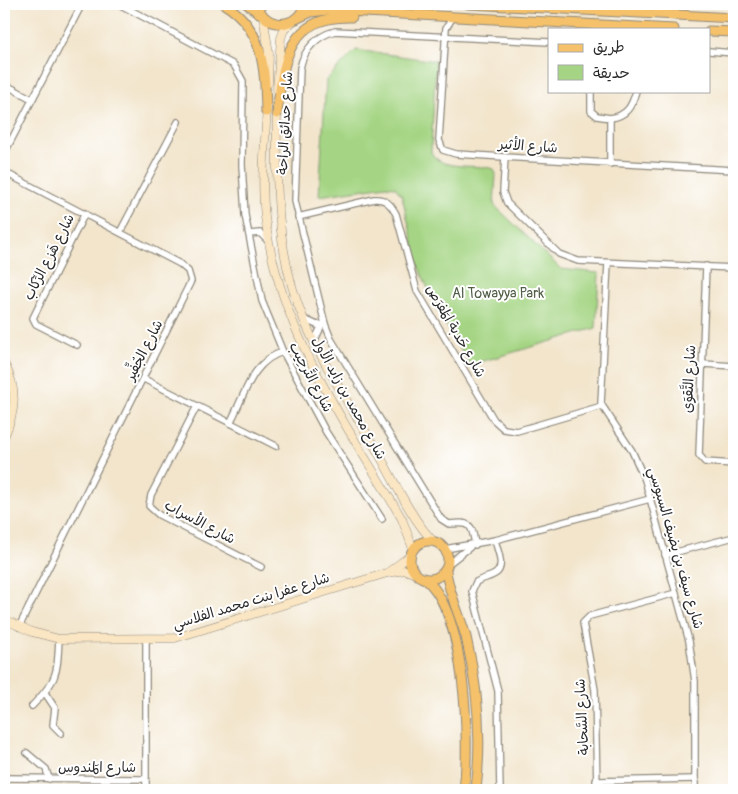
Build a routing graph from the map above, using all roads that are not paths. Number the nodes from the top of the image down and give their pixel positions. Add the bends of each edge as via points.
1 (82, 4) edge
2 (119, 4) edge
3 (224, 4) edge
4 (247, 4) edge
5 (257, 4) edge
6 (305, 4) edge
7 (468, 4) edge
8 (389, 14) junction
9 (262, 15) junction
10 (438, 16) junction
11 (453, 17) junction
12 (732, 17) edge
13 (295, 20) junction
14 (446, 28) junction
15 (656, 28) edge
16 (710, 31) edge
17 (734, 32) edge
18 (445, 36) junction
19 (548, 42) edge
20 (710, 51) edge
21 (734, 53) edge
22 (4, 84) edge
23 (591, 92) edge
24 (636, 92) edge
25 (32, 99) junction
26 (266, 112) junction
27 (276, 114) junction
28 (610, 118) junction
29 (178, 122) dead end
30 (4, 154) edge
31 (505, 157) junction
32 (610, 164) junction
33 (734, 170) edge
34 (4, 172) edge
35 (85, 213) junction
36 (298, 217) junction
37 (265, 219) junction
38 (120, 232) junction
39 (252, 233) junction
40 (270, 244) junction
41 (608, 263) junction
42 (706, 266) junction
43 (734, 268) edge
44 (304, 319) junction
45 (323, 325) junction
46 (314, 342) junction
47 (77, 345) dead end
48 (283, 352) junction
49 (4, 364) edge
50 (703, 364) junction
51 (734, 366) edge
52 (144, 379) junction
53 (197, 406) junction
54 (602, 406) junction
55 (230, 423) junction
56 (4, 437) edge
57 (276, 446) dead end
58 (734, 464) edge
59 (650, 499) junction
60 (382, 519) dead end
61 (734, 537) edge
62 (495, 540) junction
63 (434, 542) junction
64 (475, 545) junction
65 (444, 549) junction
66 (412, 552) junction
67 (665, 555) junction
68 (261, 567) dead end
69 (447, 567) junction
70 (387, 573) junction
71 (416, 574) junction
72 (425, 579) junction
73 (676, 593) junction
74 (4, 619) edge
75 (19, 626) junction
76 (59, 639) junction
77 (146, 640) junction
78 (45, 693) junction
79 (32, 706) dead end
80 (62, 733) dead end
81 (28, 754) dead end
82 (4, 778) edge
83 (49, 779) junction
84 (146, 780) junction
85 (596, 780) junction
86 (695, 780) junction
87 (146, 790) edge
88 (464, 790) edge
89 (476, 790) edge
90 (500, 790) edge
91 (597, 790) edge
92 (695, 790) edge

1 - 25 street
2 - 39 street, شارع التَّرحِيب via 240,71 243,86 243,194
3 - 26 main road via 246,23 258,42 265,66
4 - 9 main road
5 - 9 main road
6 - 13 main road
7 - 12 main road
8 - 10 main road
8 - 13 main road via 322,10
8 - 27 main road via 334,18 306,28 288,51
9 - 13 main road via 276,24
9 - 26 main road, شارع محمد بن زايد الأول via 269,53
10 - 11 main road
10 - 14 street
11 - 14 street, شارع الأثير
11 - 15 main road
13 - 27 main road, شارع محمد بن زايد الأول via 284,30 279,47
14 - 18 street, شارع الأثير
16 - 17 main road
18 - 19 street, شارع حدائق الراحة
18 - 31 street, شارع الأثير via 440,146 448,153
18 - 36 street, شارع حدائق الراحة via 346,30 326,34 313,43 300,68 294,189
20 - 21 street
22 - 25 street
23 - 28 street via 591,111 597,116
24 - 28 street via 629,109 621,117
25 - 30 street
26 - 37 main road, شارع محمد بن زايد الأول
27 - 44 main road, شارع محمد بن زايد الأول via 278,218 287,264
28 - 32 street
29 - 38 street
31 - 32 street, شارع الأثير
31 - 41 street via 503,192 507,203 563,256 578,261
32 - 33 street, شارع الأثير
34 - 35 street, شارع الجُفِّير
35 - 38 street, شارع الجُفِّير
35 - 47 street, شارع هَزع الرِّكاب via 33,318 36,324
36 - 45 street, شارع حدائق الراحة
36 - 54 street, شارع حَدبة المَفرَص via 380,198 392,205 417,291 494,420 504,429 517,431
37 - 39 street
37 - 40 main road, شارع محمد بن زايد الأول
38 - 52 street, شارع الجُفِّير via 185,267 190,276 189,287
39 - 40 street via 263,235
39 - 48 street, شارع التَّرحِيب via 262,301
40 - 66 main road, شارع محمد بن زايد الأول via 285,301 304,350 402,519
41 - 42 street
41 - 54 street
42 - 43 street
42 - 50 street, شارع التَّقوَى
44 - 45 street
44 - 46 main road, شارع محمد بن زايد الأول
45 - 46 street
45 - 64 street, شارع حدائق الراحة via 441,519 449,524 468,524
46 - 63 main road, شارع محمد بن زايد الأول via 414,514
48 - 55 street via 267,358 258,367
48 - 60 street, شارع التَّرحِيب via 326,432
49 - 56 main road via 15,402
50 - 51 street
50 - 58 street, شارع التَّقوَى via 699,454 705,462
52 - 53 street
52 - 75 street, شارع الجُفِّير
53 - 55 street
53 - 68 street, شارع الأسراب via 151,495 149,506 159,515
54 - 59 street, شارع سيف بن يضيف السبوسي via 640,468
55 - 57 street
59 - 62 street
59 - 67 street, شارع سيف بن يضيف السبوسي
61 - 67 street
62 - 64 street
62 - 90 street via 499,569 476,582 472,591 497,684
63 - 65 main road
63 - 66 main road via 423,542
64 - 65 street
64 - 69 street via 460,553
65 - 69 main road
66 - 70 main road, شارع عفرا بنت محمد الفلاسي
66 - 71 main road via 412,568
67 - 73 street, شارع سيف بن يضيف السبوسي
69 - 72 main road via 437,578
69 - 89 main road via 450,592 465,636 476,695 479,743
70 - 71 main road, شارع عفرا بنت محمد الفلاسي via 405,570
70 - 77 main road, شارع عفرا بنت محمد الفلاسي via 192,634
71 - 72 main road
72 - 88 main road via 436,589 444,604 460,668 466,718
73 - 85 street, شارع السَّحابة via 590,616 582,623 595,690
73 - 86 street, شارع سيف بن يضيف السبوسي via 694,667
74 - 75 main road, شارع عفرا بنت محمد الفلاسي
75 - 76 main road, شارع عفرا بنت محمد الفلاسي
76 - 77 main road, شارع عفرا بنت محمد الفلاسي
76 - 78 street via 57,672
77 - 84 street
78 - 79 street
78 - 80 street via 56,708 53,725
81 - 83 street, شارع المَندوس via 46,769
82 - 83 street, شارع المَندوس
83 - 84 street, شارع المَندوس
84 - 87 street
85 - 86 street
85 - 91 street, شارع السَّحابة
86 - 92 street, شارع سيف بن يضيف السبوسي

